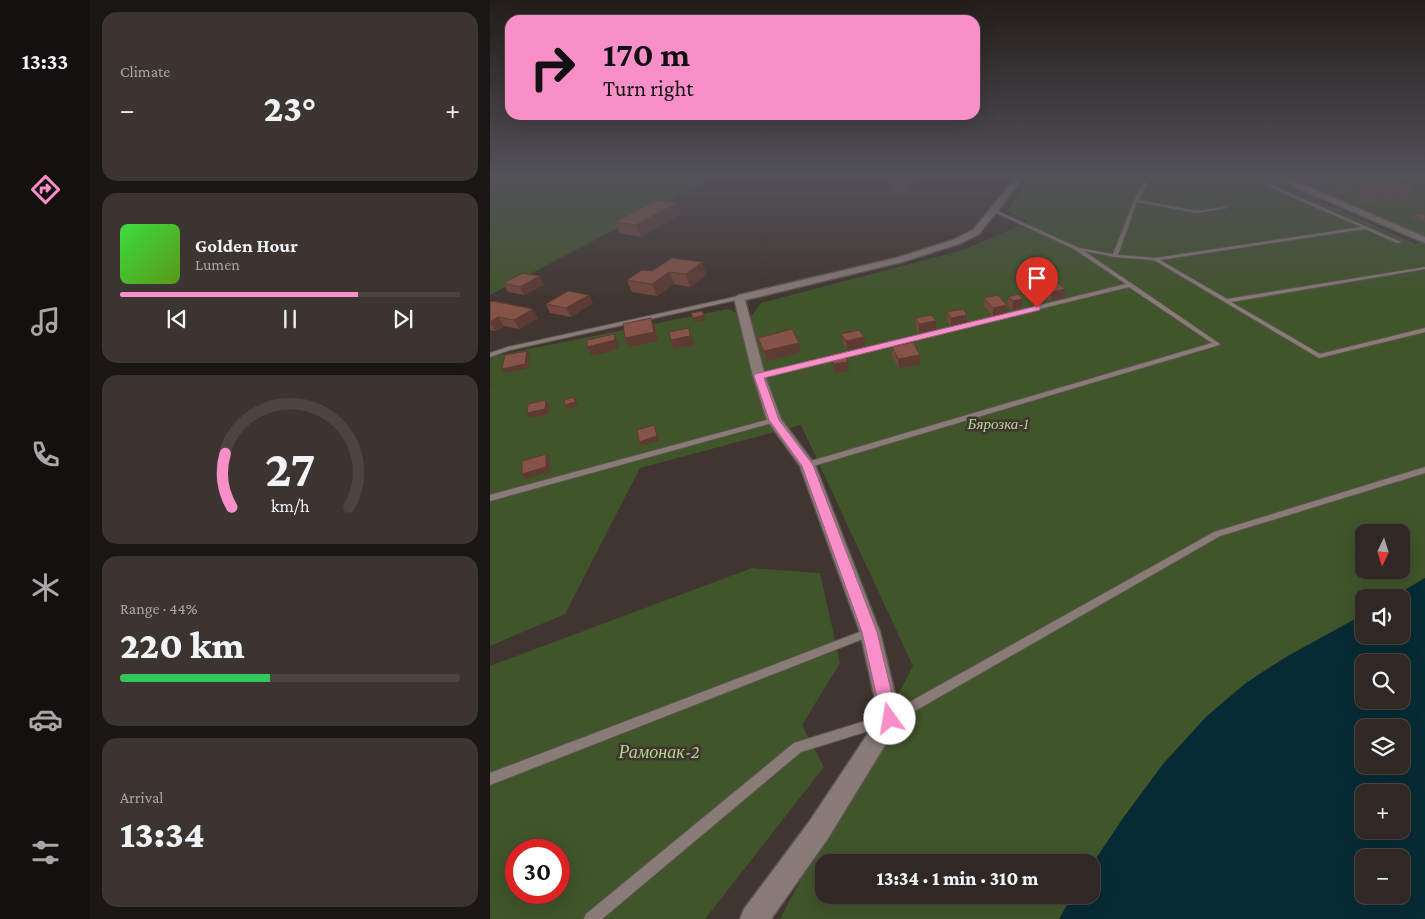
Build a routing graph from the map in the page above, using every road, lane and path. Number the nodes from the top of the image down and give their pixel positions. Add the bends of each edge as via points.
1 (986, 219) edge
2 (1012, 219) edge
3 (1129, 219) edge
4 (1344, 219) edge
5 (1376, 219) edge
6 (1364, 228) junction
7 (1425, 240) edge
8 (1399, 242) dead end
9 (1076, 248) junction
10 (1115, 256) junction
11 (1155, 258) junction
12 (1425, 268) edge
13 (1130, 285) junction
14 (739, 298) junction
15 (1227, 301) junction
16 (1425, 330) edge
17 (490, 356) edge
18 (759, 376) junction
19 (774, 420) junction
20 (807, 465) junction
21 (1425, 470) edge
22 (490, 498) edge
23 (870, 632) junction
24 (890, 719) junction
25 (490, 779) edge
26 (591, 919) edge
27 (754, 919) edge

1 - 14 street via 976,232 956,242 899,260
2 - 9 lane
3 - 10 lane
4 - 6 lane
5 - 7 street
6 - 8 lane
6 - 11 lane
9 - 10 lane
9 - 13 lane
10 - 11 lane
11 - 15 lane
12 - 15 lane
13 - 18 lane
13 - 20 lane via 1217,344
14 - 17 lane
14 - 18 street
15 - 16 lane via 1319,356
18 - 19 street
19 - 20 street
19 - 22 lane
20 - 23 street
21 - 24 lane via 1217,534
23 - 24 street
23 - 25 lane
24 - 26 lane via 798,747
24 - 27 street via 818,831

